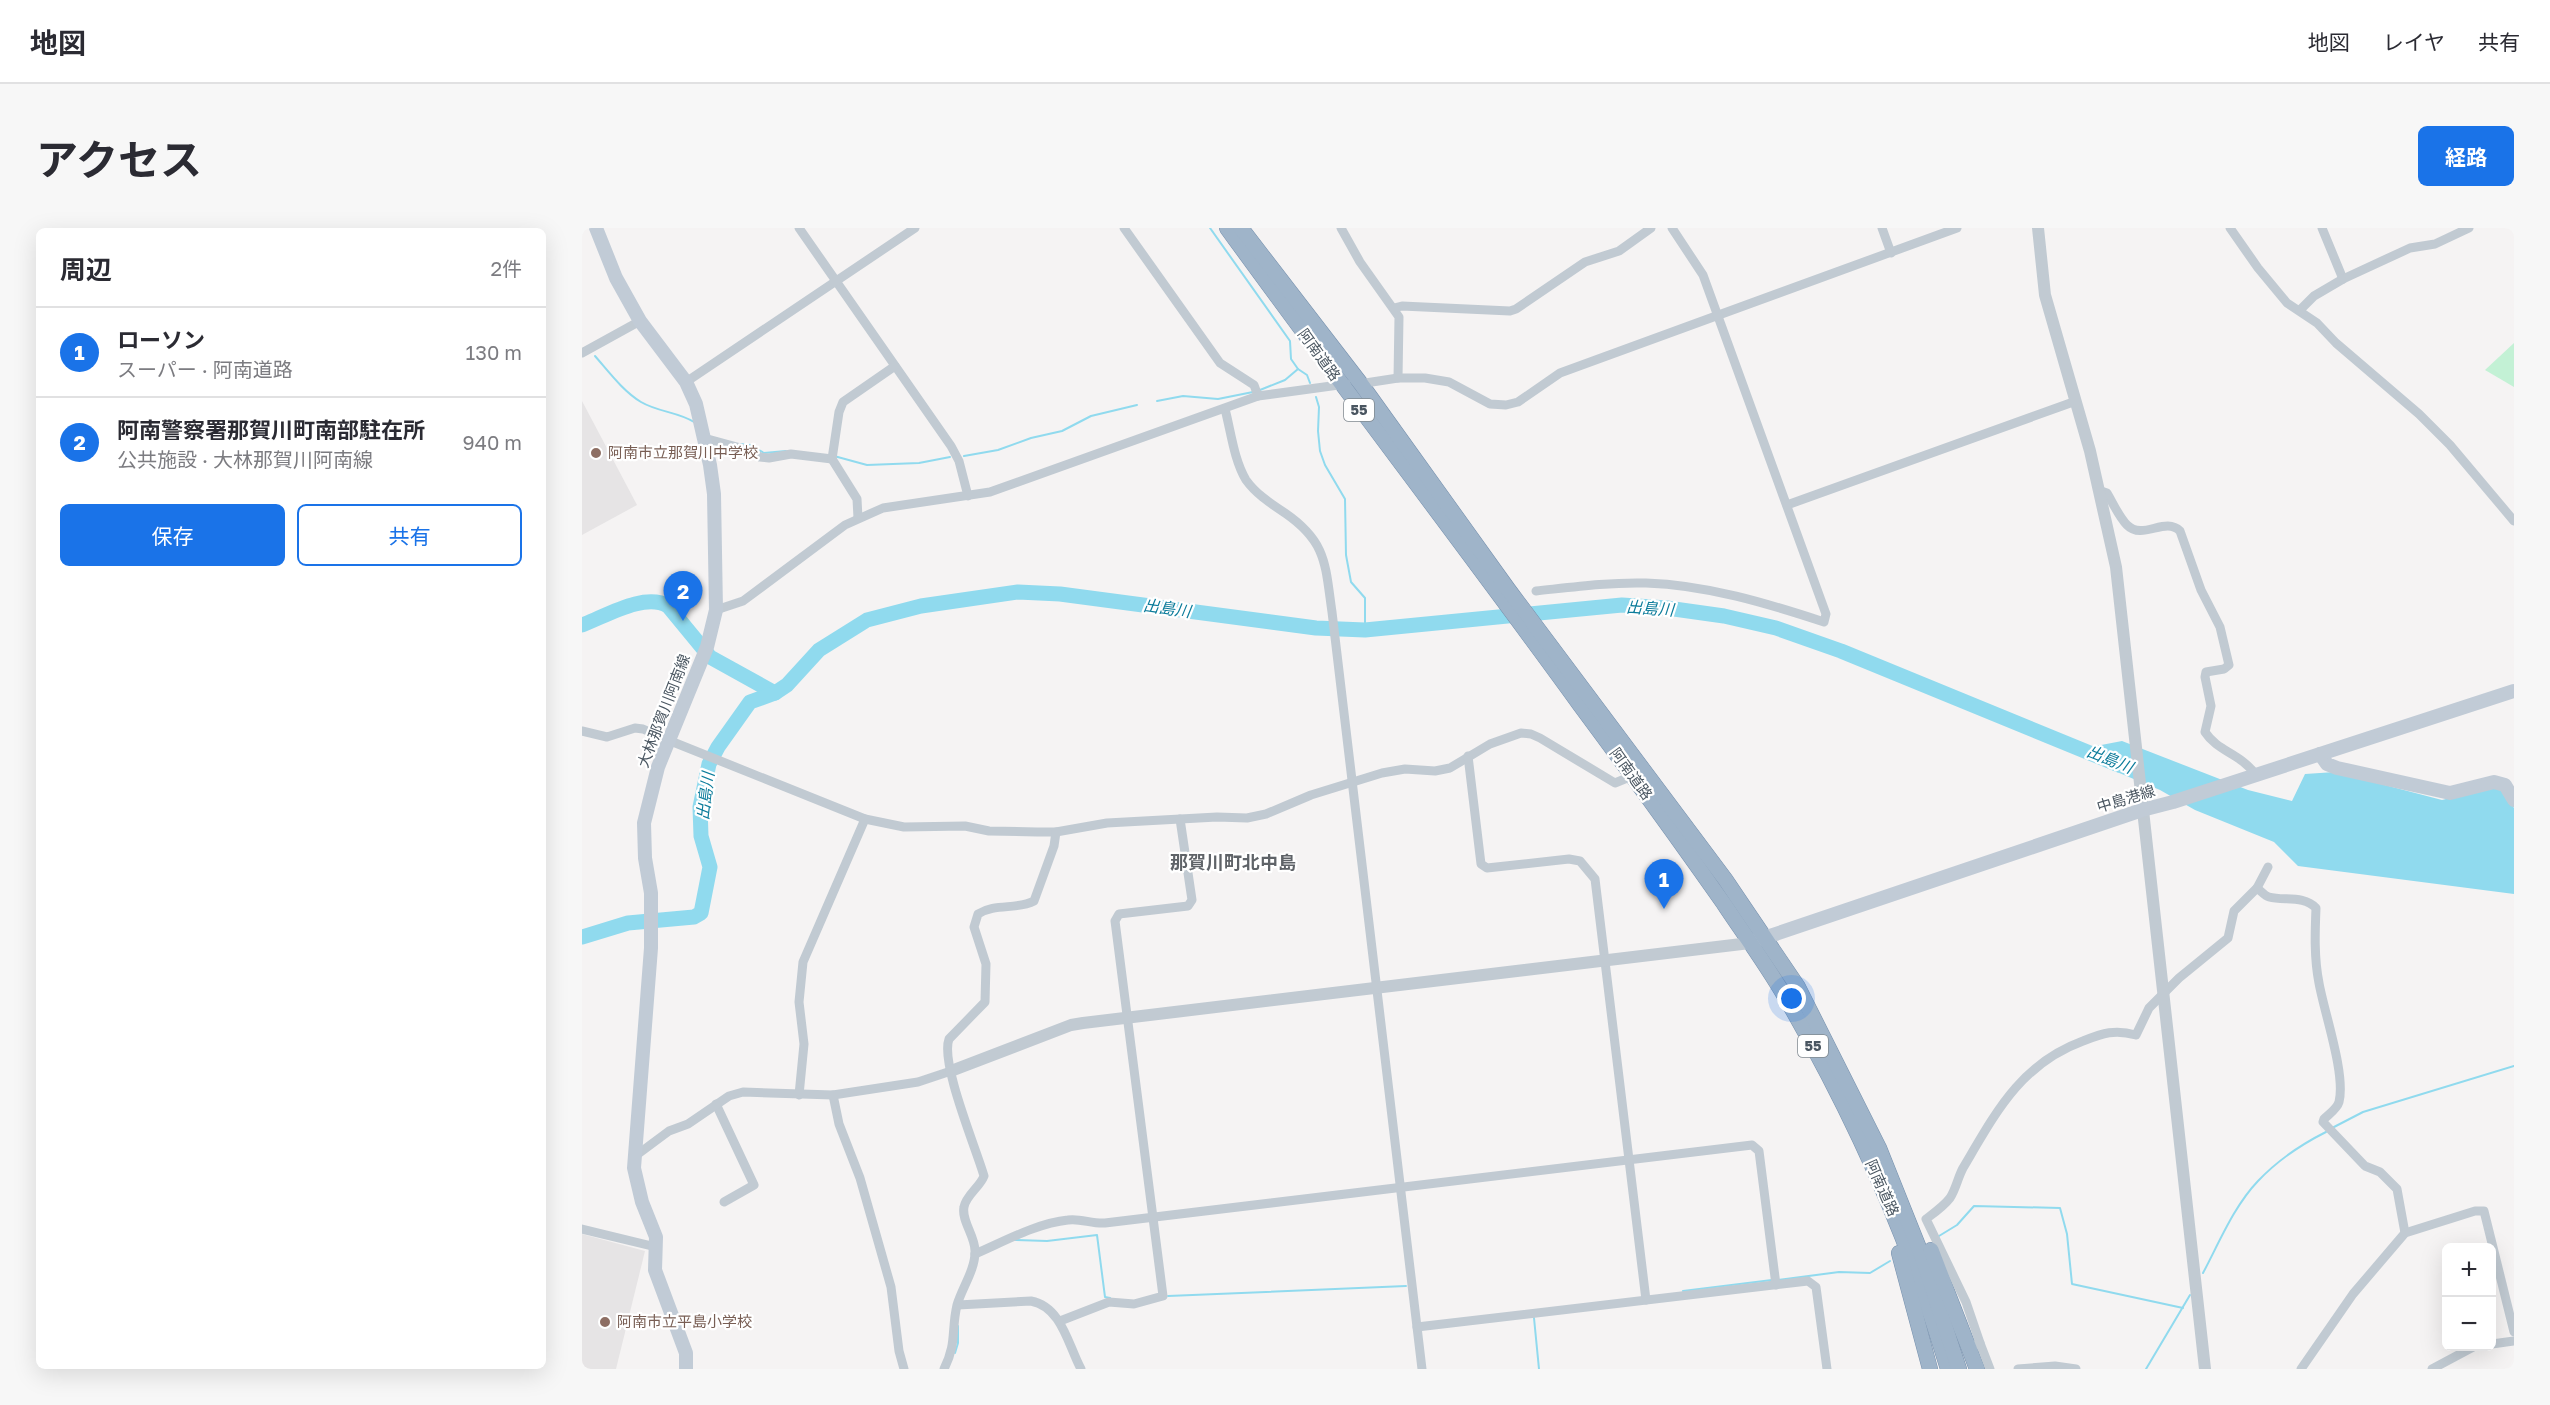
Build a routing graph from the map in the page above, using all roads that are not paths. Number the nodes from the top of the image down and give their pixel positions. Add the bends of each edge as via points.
1 (597, 228) edge
2 (799, 228) edge
3 (915, 228) edge
4 (1124, 228) edge
5 (1227, 228) edge
6 (1241, 228) edge
7 (1341, 228) edge
8 (1651, 228) edge
9 (1672, 228) edge
10 (1882, 228) edge
11 (1957, 228) edge
12 (2038, 228) edge
13 (2229, 228) edge
14 (2322, 228) edge
15 (2469, 228) edge
16 (1891, 252) junction
17 (2343, 279) junction
18 (836, 280) junction
19 (1394, 308) junction
20 (2300, 310) junction
21 (1717, 316) junction
22 (640, 321) junction
23 (582, 353) edge
24 (895, 366) junction
25 (1398, 378) junction
26 (686, 382) junction
27 (1341, 384) junction
28 (1361, 384) junction
29 (1258, 396) junction
30 (2076, 401) junction
31 (1225, 409) junction
32 (704, 438) junction
33 (832, 459) junction
34 (2101, 491) junction
35 (968, 496) junction
36 (1787, 505) junction
37 (858, 518) junction
38 (2514, 521) edge
39 (1502, 589) junction
40 (1536, 591) dead end
41 (716, 610) junction
42 (1538, 638) junction
43 (2514, 691) edge
44 (582, 731) edge
45 (668, 740) junction
46 (2320, 754) junction
47 (1468, 756) junction
48 (2256, 775) junction
49 (1632, 776) junction
50 (1352, 782) junction
51 (2514, 800) edge
52 (2142, 810) junction
53 (865, 819) junction
54 (1180, 819) junction
55 (1056, 832) junction
56 (2268, 867) dead end
57 (2258, 888) junction
58 (1766, 936) junction
59 (1750, 943) junction
60 (1604, 960) junction
61 (1376, 987) junction
62 (2163, 995) junction
63 (1127, 1017) junction
64 (951, 1071) junction
65 (799, 1095) junction
66 (833, 1095) junction
67 (716, 1104) junction
68 (1873, 1151) junction
69 (634, 1157) junction
70 (1628, 1161) junction
71 (1401, 1186) junction
72 (724, 1202) dead end
73 (1152, 1217) junction
74 (582, 1229) edge
75 (2405, 1233) junction
76 (656, 1247) junction
77 (975, 1254) junction
78 (1916, 1256) junction
79 (1775, 1282) junction
80 (1646, 1297) junction
81 (960, 1305) junction
82 (1060, 1321) junction
83 (1417, 1327) junction
84 (2514, 1332) edge
85 (2514, 1341) edge
86 (2496, 1343) edge
87 (1975, 1346) junction
88 (2467, 1351) edge
89 (686, 1369) edge
90 (904, 1369) edge
91 (944, 1369) edge
92 (1081, 1369) edge
93 (1422, 1369) edge
94 (1827, 1369) edge
95 (1930, 1369) edge
96 (1948, 1369) edge
97 (1959, 1369) edge
98 (1977, 1369) edge
99 (1990, 1369) edge
100 (2018, 1369) edge
101 (2076, 1369) edge
102 (2205, 1369) edge
103 (2301, 1369) edge
104 (2432, 1369) edge

1 - 22 main road, 大林那賀川阿南線 via 616,278
2 - 18 street
3 - 18 street
4 - 29 street via 1220,363 1254,385
5 - 27 highway, 阿南道路 / 55
6 - 28 highway, 阿南道路 / 55
7 - 19 street
8 - 19 street via 1619,251 1586,262 1510,311
9 - 21 street via 1703,274
10 - 16 street
11 - 16 street
12 - 30 street via 2045,295
13 - 20 street via 2280,294
14 - 17 street
15 - 17 street via 2435,244 2410,248
16 - 21 street
17 - 20 street via 2314,296
18 - 24 street
18 - 26 street
19 - 25 street via 1399,318
20 - 38 street via 2419,414
21 - 25 street via 1560,374 1518,402 1506,405 1490,404 1449,382
21 - 36 street
22 - 23 street
22 - 26 main road, 大林那賀川阿南線
24 - 33 street via 843,402 838,412
24 - 35 street via 959,460
25 - 28 street
26 - 32 main road, 大林那賀川阿南線
27 - 28 street
27 - 29 street
27 - 39 highway, 阿南道路 / 55
28 - 39 highway, 阿南道路 / 55
29 - 31 street
30 - 34 street
30 - 36 street
31 - 35 street via 1022,482
31 - 50 street via 1247,481 1258,494 1302,525 1323,556
32 - 33 street via 760,457 791,454
32 - 41 main road, 大林那賀川阿南線 via 714,494
33 - 37 street via 857,499
34 - 48 street via 2107,493 2128,526 2136,530 2167,525 2180,531 2220,627 2229,665 2206,672 2211,706 2205,732 2210,741 2247,763
34 - 52 street via 2116,567
35 - 37 street via 895,506
36 - 40 street via 1824,604 1824,622 1740,596 1693,588 1591,584
37 - 41 street via 743,601
39 - 42 highway, 阿南道路 / 55
41 - 45 main road, 大林那賀川阿南線 via 704,654
42 - 49 highway, 阿南道路 / 55
42 - 58 highway, 阿南道路 / 55
43 - 46 main road, 中島港線
44 - 45 street via 607,737 635,728
45 - 53 street
45 - 69 main road, 大林那賀川阿南線 via 644,823 652,920
46 - 48 main road, 中島港線
46 - 51 main road via 2327,764 2337,768 2450,793 2494,782 2505,785
47 - 49 street via 1521,733 1531,734 1615,783
47 - 50 street via 1450,768 1405,769
47 - 60 street via 1481,864 1487,868 1580,861 1595,879
48 - 52 main road, 中島港線
49 - 59 highway, 阿南道路 / 55
50 - 54 street via 1266,814
50 - 61 street
52 - 58 main road, 中島港線
52 - 62 street
53 - 55 street via 904,827 965,826 989,831
53 - 65 street via 802,962 800,1012 804,1044
54 - 55 street via 1107,822
54 - 63 street via 1192,900 1188,906 1119,914 1115,921
55 - 64 street via 1034,902 986,909 974,922 986,964 985,1002 949,1039
56 - 57 street
57 - 62 street via 2234,911 2228,938
57 - 75 street via 2268,897 2290,898 2316,908 2319,983 2340,1091 2339,1105 2324,1122 2364,1166 2380,1172 2397,1189
58 - 59 main road, 中島港線
58 - 68 highway, 阿南道路 / 55 via 1798,987
59 - 60 street
59 - 68 highway, 阿南道路 / 55
60 - 61 street
60 - 70 street
61 - 63 street
61 - 71 street
62 - 87 street via 2149,1008 2136,1035 2119,1031 2066,1047 2021,1080 1961,1171 1950,1197 1926,1219 1966,1302
62 - 102 street
63 - 64 street via 1071,1025
63 - 73 street
64 - 66 street via 918,1082
64 - 77 street via 984,1176 964,1205 963,1213
65 - 66 street
65 - 67 street via 743,1092
66 - 90 street via 891,1287
67 - 69 street
67 - 72 street via 754,1185
68 - 78 highway, 阿南道路 / 55
68 - 87 highway, 55 via 1927,1240
68 - 95 highway, 55
69 - 76 main road, 大林那賀川阿南線 via 635,1180 653,1226
70 - 71 street
70 - 79 street via 1752,1145 1759,1151
70 - 80 street
71 - 73 street
71 - 83 street
73 - 77 street via 1093,1224 1066,1220
73 - 82 street via 1163,1296 1134,1304 1109,1302
74 - 76 street
75 - 84 street via 2475,1210 2484,1211
75 - 103 street via 2353,1294
76 - 89 main road, 大林那賀川阿南線 via 655,1270 686,1353
77 - 81 street
78 - 96 highway, 阿南道路 / 55
78 - 97 highway, 阿南道路 / 55
79 - 80 street
79 - 94 street via 1808,1281 1816,1287
80 - 83 street
81 - 82 street via 1031,1301 1041,1303
81 - 91 street via 955,1342
82 - 92 street
83 - 93 street
85 - 86 street
87 - 98 highway, 55
87 - 99 street
88 - 104 street
100 - 101 street

